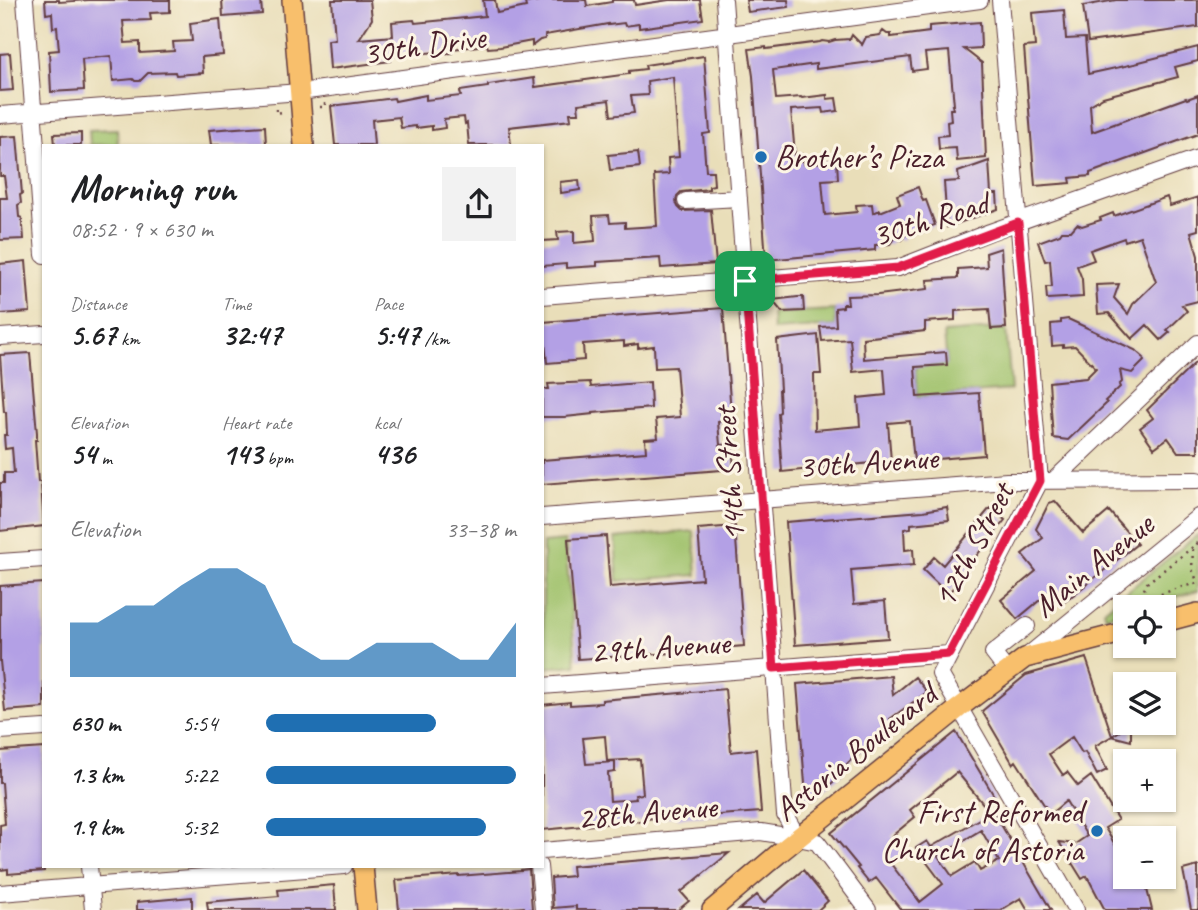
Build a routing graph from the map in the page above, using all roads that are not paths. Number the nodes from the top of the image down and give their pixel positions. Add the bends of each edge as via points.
1 (25, 0) edge
2 (292, 0) edge
3 (724, 0) edge
4 (979, 0) edge
5 (1000, 0) edge
6 (726, 34) junction
7 (300, 92) junction
8 (33, 113) junction
9 (0, 115) edge
10 (304, 144) edge
11 (1198, 158) edge
12 (739, 198) junction
13 (686, 201) dead end
14 (1018, 223) junction
15 (42, 229) edge
16 (745, 281) junction
17 (544, 296) edge
18 (42, 334) edge
19 (0, 337) edge
20 (1198, 343) edge
21 (1198, 480) edge
22 (1047, 481) junction
23 (761, 499) junction
24 (544, 517) edge
25 (1198, 517) edge
26 (42, 559) edge
27 (0, 562) edge
28 (1198, 613) edge
29 (1076, 616) junction
30 (1176, 619) edge
31 (1027, 626) dead end
32 (1113, 635) edge
33 (1090, 641) junction
34 (949, 654) junction
35 (1025, 659) junction
36 (774, 668) junction
37 (1007, 671) junction
38 (544, 686) edge
39 (959, 708) junction
40 (42, 727) edge
41 (0, 731) edge
42 (798, 838) junction
43 (544, 851) edge
44 (89, 868) edge
45 (319, 868) edge
46 (363, 868) edge
47 (539, 868) edge
48 (91, 886) junction
49 (0, 893) edge
50 (93, 910) edge
51 (367, 910) edge
52 (543, 910) edge
53 (712, 910) edge
54 (867, 910) edge
55 (1076, 910) edge

1 - 8 street
2 - 7 main road
3 - 6 street, 14th Street
4 - 6 street, 30th Drive
5 - 14 street, 12th Street
6 - 7 street, 30th Drive
6 - 12 street, 14th Street
7 - 8 street, 30th Drive
7 - 10 main road
8 - 9 street, 30th Drive
8 - 15 street
11 - 14 street, 30th Road
12 - 13 street
12 - 16 street, 14th Street
14 - 16 street, 30th Road via 898,268
14 - 22 street, 12th Street
16 - 17 street, 30th Road
16 - 23 street, 14th Street
18 - 19 street
20 - 22 street
21 - 22 street, 30th Avenue
22 - 23 street, 30th Avenue
22 - 34 street, 12th Street
23 - 24 street, 30th Avenue
23 - 36 street, 14th Street
25 - 29 street, Main Avenue
26 - 27 street
28 - 30 main road
29 - 33 street
29 - 35 street, Main Avenue
31 - 37 street via 993,653
32 - 33 main road, Astoria Boulevard
33 - 35 main road, Astoria Boulevard
34 - 36 street, 29th Avenue
34 - 39 street, 12th Street via 940,674
35 - 37 main road, Astoria Boulevard
36 - 38 street, 29th Avenue
36 - 42 street, 14th Street via 785,815
37 - 39 main road, Astoria Boulevard
39 - 42 main road, Astoria Boulevard
39 - 55 street, 12th Street
40 - 41 street
42 - 43 street, 28th Avenue via 761,832
42 - 53 main road, Astoria Boulevard
42 - 54 street via 817,842
44 - 48 street
45 - 48 street
46 - 51 main road
47 - 52 street
48 - 49 street
48 - 50 street

